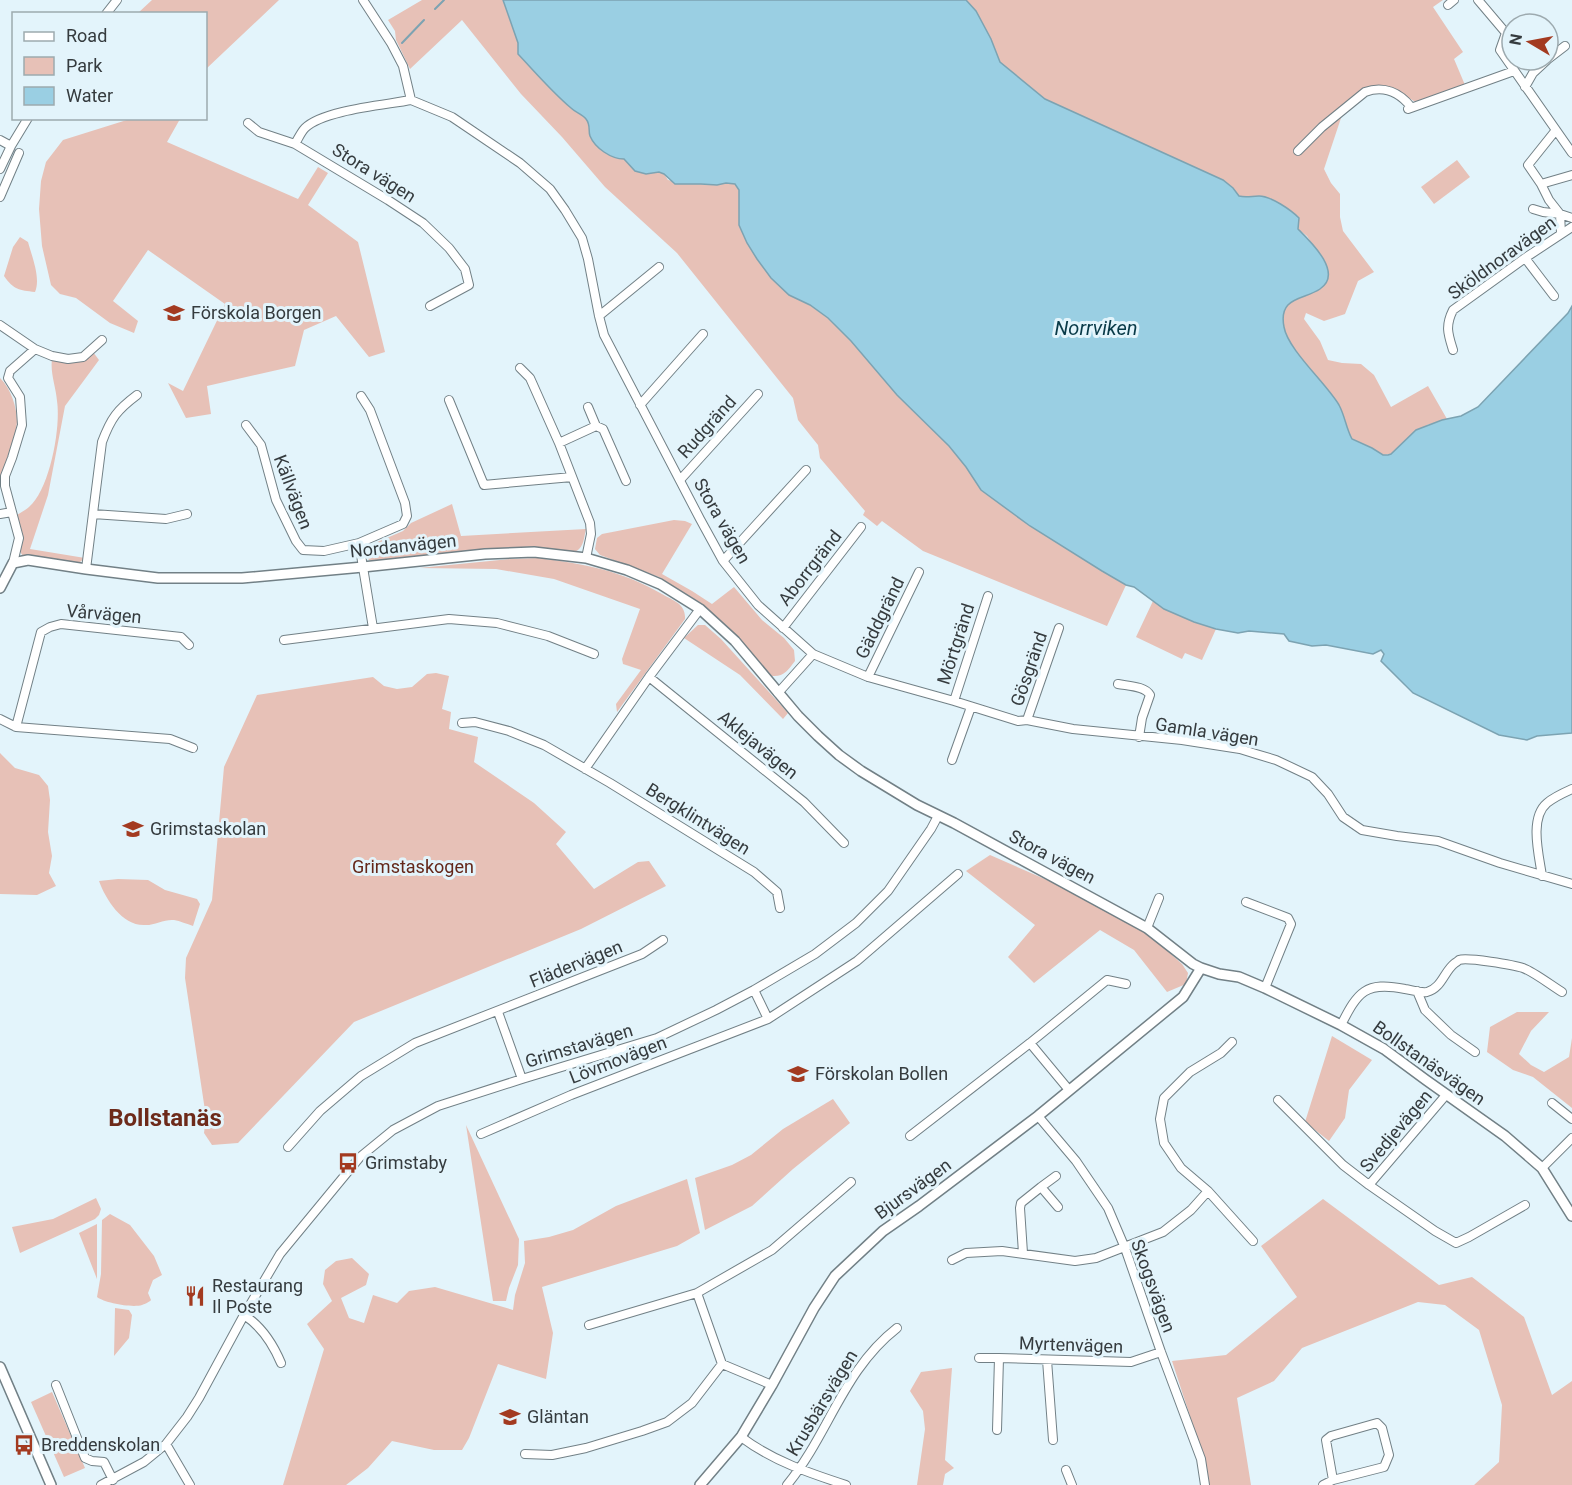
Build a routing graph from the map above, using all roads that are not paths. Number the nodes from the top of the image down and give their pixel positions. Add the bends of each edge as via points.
1 (117, 0) edge
2 (363, 0) edge
3 (1478, 0) edge
4 (108, 12) edge
5 (1500, 26) edge
6 (1565, 46) dead end
7 (1560, 50) edge
8 (1511, 72) edge
9 (1515, 72) edge
10 (1534, 72) edge
11 (1525, 87) junction
12 (411, 100) junction
13 (27, 120) edge
14 (248, 123) dead end
15 (1556, 130) junction
16 (0, 140) edge
17 (295, 144) junction
18 (11, 146) junction
19 (1298, 151) dead end
20 (19, 153) dead end
21 (1572, 153) edge
22 (0, 169) edge
23 (1572, 175) edge
24 (1541, 184) junction
25 (0, 197) edge
26 (1533, 208) dead end
27 (1560, 214) junction
28 (1572, 218) edge
29 (1572, 227) edge
30 (1561, 233) junction
31 (1525, 258) junction
32 (659, 267) dead end
33 (1554, 296) dead end
34 (430, 306) dead end
35 (599, 316) junction
36 (0, 325) edge
37 (703, 334) dead end
38 (102, 340) dead end
39 (35, 349) junction
40 (1453, 350) dead end
41 (520, 368) dead end
42 (758, 394) dead end
43 (137, 395) dead end
44 (360, 396) dead end
45 (449, 400) dead end
46 (640, 405) junction
47 (588, 407) dead end
48 (246, 425) dead end
49 (596, 426) junction
50 (559, 443) junction
51 (806, 470) dead end
52 (572, 477) junction
53 (680, 480) junction
54 (626, 481) dead end
55 (12, 512) junction
56 (0, 514) edge
57 (93, 514) junction
58 (187, 514) dead end
59 (861, 527) dead end
60 (359, 543) junction
61 (586, 558) junction
62 (723, 561) junction
63 (14, 563) junction
64 (363, 567) junction
65 (86, 569) junction
66 (919, 572) dead end
67 (0, 588) edge
68 (988, 596) dead end
69 (700, 609) junction
70 (373, 628) junction
71 (783, 628) junction
72 (1059, 628) dead end
73 (284, 640) dead end
74 (189, 645) dead end
75 (594, 654) dead end
76 (813, 654) junction
77 (649, 677) junction
78 (868, 677) junction
79 (1118, 684) dead end
80 (778, 693) junction
81 (954, 701) junction
82 (971, 707) junction
83 (0, 719) edge
84 (1027, 720) junction
85 (462, 723) dead end
86 (16, 727) junction
87 (1139, 737) junction
88 (193, 748) dead end
89 (952, 760) dead end
90 (585, 769) junction
91 (1572, 789) edge
92 (938, 816) junction
93 (843, 843) dead end
94 (958, 874) dead end
95 (1542, 876) junction
96 (1572, 885) edge
97 (1159, 898) dead end
98 (1246, 902) dead end
99 (780, 908) dead end
100 (1147, 928) junction
101 (663, 940) dead end
102 (1201, 968) junction
103 (1126, 984) dead end
104 (1265, 988) junction
105 (754, 990) junction
106 (1417, 991) junction
107 (1562, 993) dead end
108 (498, 1012) junction
109 (768, 1019) junction
110 (1341, 1025) junction
111 (1232, 1042) dead end
112 (1030, 1043) junction
113 (1474, 1052) dead end
114 (522, 1078) junction
115 (1069, 1090) junction
116 (1446, 1095) junction
117 (1278, 1100) dead end
118 (1552, 1103) dead end
119 (1038, 1116) junction
120 (1572, 1119) edge
121 (482, 1134) dead end
122 (910, 1136) dead end
123 (1572, 1138) edge
124 (288, 1148) dead end
125 (1542, 1168) junction
126 (1056, 1176) dead end
127 (851, 1182) dead end
128 (1369, 1185) junction
129 (1041, 1187) junction
130 (1208, 1191) junction
131 (1525, 1205) dead end
132 (1058, 1207) dead end
133 (1572, 1216) edge
134 (1253, 1241) dead end
135 (1125, 1248) junction
136 (1023, 1253) junction
137 (952, 1260) dead end
138 (697, 1293) junction
139 (244, 1316) junction
140 (589, 1325) dead end
141 (897, 1328) dead end
142 (1161, 1352) junction
143 (979, 1358) dead end
144 (999, 1358) junction
145 (1047, 1360) junction
146 (281, 1363) dead end
147 (722, 1364) junction
148 (0, 1367) edge
149 (56, 1385) dead end
150 (772, 1385) junction
151 (997, 1430) dead end
152 (741, 1437) junction
153 (1053, 1440) dead end
154 (166, 1444) junction
155 (525, 1454) dead end
156 (799, 1470) junction
157 (1066, 1470) dead end
158 (113, 1480) junction
159 (1334, 1480) junction
160 (51, 1485) edge
161 (101, 1485) edge
162 (190, 1485) edge
163 (700, 1485) edge
164 (787, 1485) edge
165 (846, 1485) edge
166 (1072, 1485) edge
167 (1205, 1485) edge
168 (1323, 1485) edge

1 - 4 street
2 - 12 street via 403,66
3 - 5 street
6 - 7 street
8 - 19 street via 1409,108 1404,98 1373,89
9 - 11 street
10 - 11 street
11 - 15 street
12 - 17 street, Stora vägen via 320,118 305,128
12 - 35 street, Stora vägen via 452,117 520,163 550,189 582,238
13 - 18 street
14 - 17 street, Stora vägen via 259,132
15 - 21 street
15 - 24 street via 1528,165
16 - 18 street
17 - 34 street, Stora vägen via 423,223 449,248 465,269 470,285
18 - 22 street
20 - 25 street
23 - 24 street
24 - 27 street
26 - 27 street
27 - 28 street
27 - 30 street
29 - 30 street, Sköldnoravägen
30 - 31 street, Sköldnoravägen
31 - 33 street
31 - 40 street, Sköldnoravägen via 1453,310 1448,320
32 - 35 street
35 - 46 street, Stora vägen via 604,335
36 - 39 street
37 - 46 street
38 - 39 street via 83,357 76,358 52,357
39 - 55 street via 10,371 8,378 20,397 22,425 5,476
41 - 50 street via 530,378
42 - 53 street, Rudgränd
43 - 57 street via 120,408 108,425 102,442
44 - 60 street, Källvägen via 369,410 407,516 403,524
45 - 52 street via 483,485
46 - 53 street, Stora vägen
47 - 49 street
48 - 60 street, Källvägen via 261,445 276,500 303,550 324,551
49 - 50 street
49 - 54 street via 603,429
50 - 52 street
51 - 62 street
52 - 61 street via 590,523
53 - 62 street, Stora vägen
55 - 56 street
55 - 63 street via 19,538
57 - 58 street via 166,519
57 - 65 street
59 - 71 street, Aborrgränd
60 - 64 street
61 - 64 street, Nordanvägen via 534,552 494,553
61 - 69 street, Nordanvägen via 660,584
62 - 71 street, Stora vägen via 758,605
63 - 65 street, Nordanvägen via 28,560
63 - 67 street
64 - 65 street, Nordanvägen via 242,578 158,578
64 - 70 street
66 - 78 street, Gäddgränd
68 - 81 street, Mörtgränd
69 - 77 street
69 - 80 street, Nordanvägen via 735,641
70 - 73 street
70 - 75 street via 449,619 497,623 548,636
71 - 76 street, Stora vägen
72 - 84 street, Gösgränd
74 - 86 street, Vårvägen via 181,637 61,624 50,627 41,632
76 - 78 street, Gamla vägen
76 - 80 street
77 - 90 street
77 - 93 street, Aklejavägen via 804,802
78 - 81 street, Gamla vägen
79 - 87 street via 1143,689 1150,695
80 - 92 street, Stora vägen via 839,755 888,789
81 - 82 street, Gamla vägen
82 - 84 street, Gamla vägen via 1018,721
82 - 89 street
83 - 86 street
84 - 87 street, Gamla vägen
85 - 90 street, Bergklintvägen via 475,722 509,731
86 - 88 street via 171,739
87 - 95 street, Gamla vägen via 1240,749 1276,760 1312,777 1343,817 1362,830 1438,841
90 - 99 street, Bergklintvägen via 754,872 777,892
91 - 95 street via 1545,804 1538,817 1536,832
92 - 100 street, Stora vägen
92 - 105 street, Grimstavägen via 888,891 856,922 814,954
94 - 109 street, Lövmovägen via 857,961
95 - 96 street, Gamla vägen
97 - 100 street
98 - 104 street via 1288,918 1291,924
100 - 102 street, Stora vägen
101 - 108 street, Flädervägen via 642,954
102 - 104 street, Bollstanäsvägen
102 - 115 street, Bjursvägen via 1183,997
103 - 112 street via 1107,980
104 - 110 street, Bollstanäsvägen
105 - 109 street
105 - 114 street, Grimstavägen via 657,1038
106 - 107 street via 1434,990 1451,966 1473,959 1524,968
106 - 110 street via 1376,986 1352,1003
106 - 113 street via 1425,1010
108 - 114 street
108 - 124 street, Flädervägen via 415,1043 361,1076 320,1111
109 - 121 street, Lövmovägen
110 - 116 street, Bollstanäsvägen via 1384,1049
111 - 130 street via 1190,1072 1164,1098 1160,1119 1164,1143 1181,1168
112 - 115 street
112 - 122 street
114 - 139 street, Grimstavägen via 438,1106 393,1130 360,1157 280,1254
115 - 119 street, Bjursvägen
116 - 125 street, Bollstanäsvägen via 1505,1136
116 - 128 street, Svedjevägen
117 - 128 street
118 - 120 street
119 - 135 street, Skogsvägen via 1108,1208
119 - 150 street, Bjursvägen via 883,1231 835,1276
123 - 125 street
125 - 133 street, Bollstanäsvägen
126 - 129 street
127 - 138 street via 772,1250
128 - 131 street, Svedjevägen via 1455,1243
129 - 132 street
129 - 136 street via 1021,1203
130 - 134 street
130 - 135 street via 1163,1232
135 - 136 street via 1075,1261
135 - 142 street, Skogsvägen
136 - 137 street via 966,1253
138 - 140 street
138 - 147 street
139 - 146 street via 254,1322 275,1348
139 - 154 street, Grimstavägen via 187,1418
141 - 156 street, Krusbärsvägen via 881,1340 853,1376
142 - 145 street, Myrtenvägen via 1131,1362
142 - 167 street, Skogsvägen via 1201,1459
143 - 144 street, Myrtenvägen
144 - 145 street, Myrtenvägen
144 - 151 street
145 - 153 street
147 - 150 street
147 - 155 street via 692,1402 667,1422 586,1448 552,1455
148 - 160 street
149 - 158 street via 86,1458 104,1462
150 - 152 street, Bjursvägen
152 - 156 street
152 - 163 street, Bjursvägen
154 - 158 street, Grimstavägen
154 - 162 street
156 - 164 street, Krusbärsvägen
156 - 165 street
157 - 166 street
158 - 161 street, Grimstavägen
159 - 159 street via 1384,1467 1389,1455 1377,1423 1326,1440
159 - 168 street

